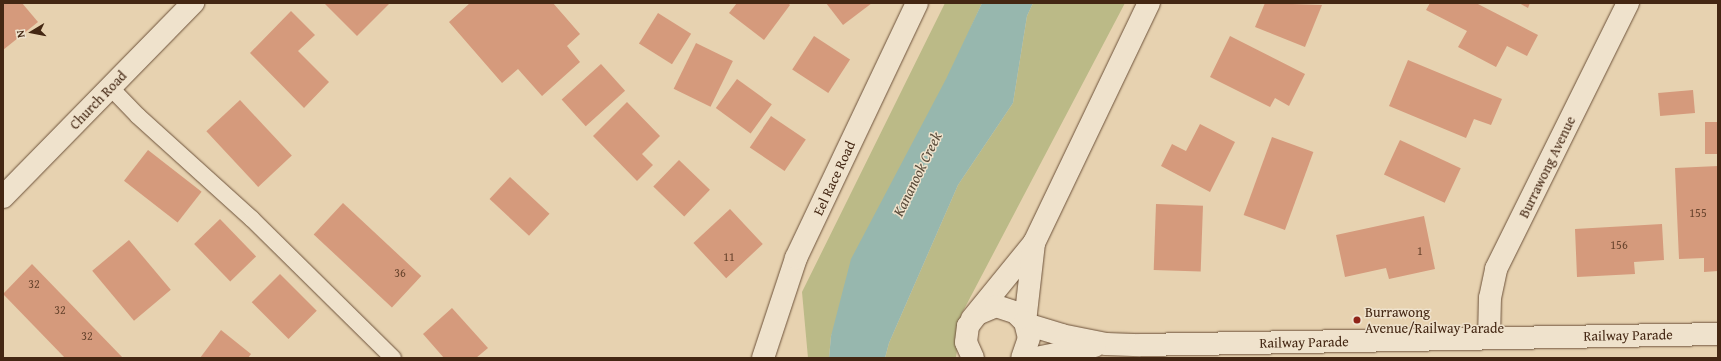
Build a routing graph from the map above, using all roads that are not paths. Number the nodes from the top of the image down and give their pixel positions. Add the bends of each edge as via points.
1 (193, 3) edge
2 (917, 3) edge
3 (1149, 3) edge
4 (1628, 3) edge
5 (110, 87) junction
6 (3, 196) edge
7 (1034, 243) junction
8 (972, 319) junction
9 (1025, 323) junction
10 (1718, 334) edge
11 (1490, 338) junction
12 (1106, 344) junction
13 (969, 353) edge
14 (393, 358) edge
15 (763, 358) edge
16 (1022, 358) edge
17 (1036, 358) edge

1 - 5 street, Church Road
2 - 15 street, Eel Race Road via 796,258
3 - 7 street
4 - 11 street, Burrawong Avenue via 1496,269 1490,298
5 - 6 street, Church Road
5 - 14 lane via 138,116 252,219
7 - 8 street
7 - 9 street
8 - 9 street, Railway Parade via 982,310 996,306 1015,312
8 - 13 street via 968,326
9 - 12 street, Railway Parade via 1061,335
9 - 16 street via 1028,345
10 - 11 street, Railway Parade
11 - 12 street, Railway Parade
12 - 17 street, Railway Parade

